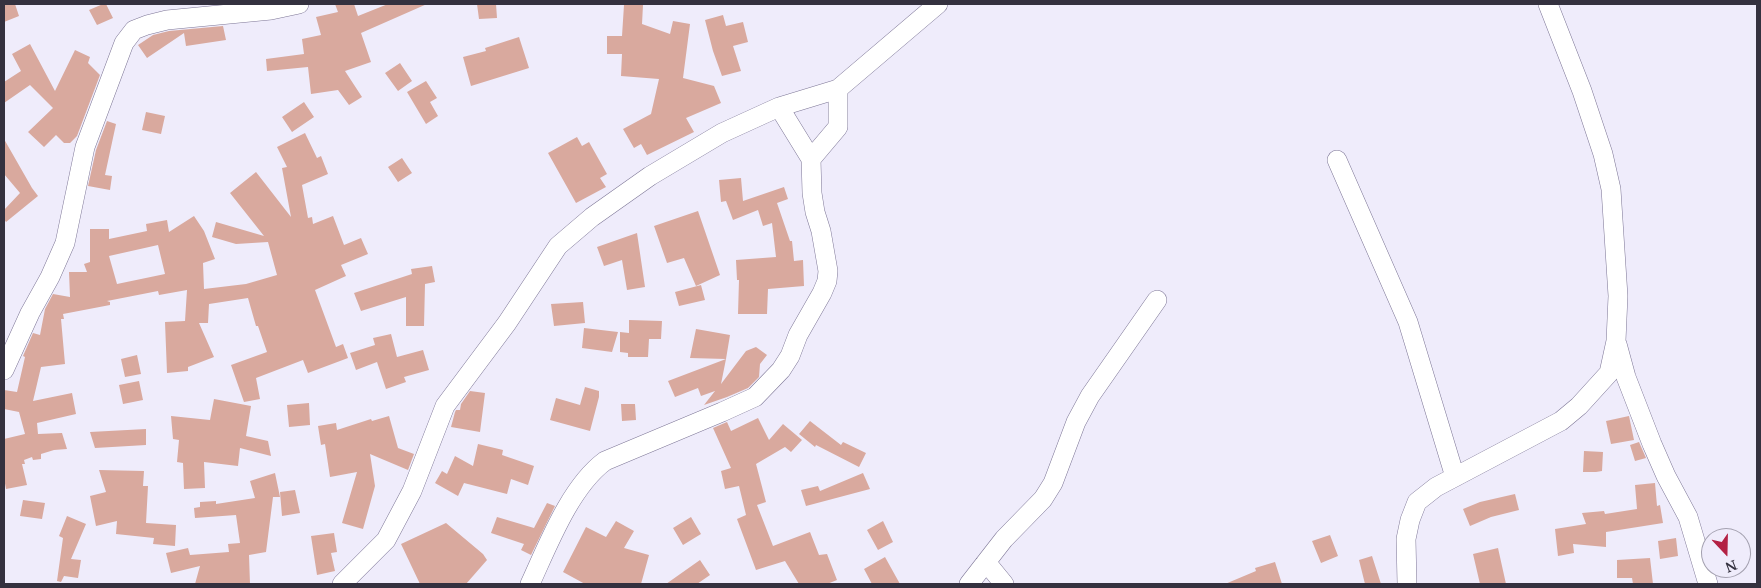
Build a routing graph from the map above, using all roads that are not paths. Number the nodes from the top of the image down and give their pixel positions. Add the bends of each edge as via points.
1 (299, 4) edge
2 (938, 4) edge
3 (1548, 4) edge
4 (838, 89) junction
5 (779, 107) junction
6 (811, 159) junction
7 (1337, 160) dead end
8 (1157, 300) dead end
9 (1616, 341) junction
10 (4, 370) edge
11 (1455, 477) junction
12 (986, 562) junction
13 (342, 584) edge
14 (530, 584) edge
15 (969, 584) edge
16 (1004, 584) edge
17 (1407, 584) edge
18 (1708, 584) edge

1 - 10 street via 271,10 167,20 134,30 129,36 85,147 65,244
2 - 4 street
3 - 9 street via 1582,91 1611,189 1618,296
4 - 5 street
4 - 6 street via 838,127
5 - 6 street
5 - 13 street via 722,132 650,176 558,246 507,323 444,406 412,491 386,540
6 - 14 street via 812,193 828,271 827,282 781,370 755,397 744,403 595,468 560,519
7 - 11 street via 1408,322
8 - 12 street via 1090,396 1076,422 1054,482 1043,499
9 - 11 street via 1609,373 1561,421
9 - 18 street via 1652,444 1688,517
11 - 17 street via 1417,502 1406,539
12 - 15 street
12 - 16 street

